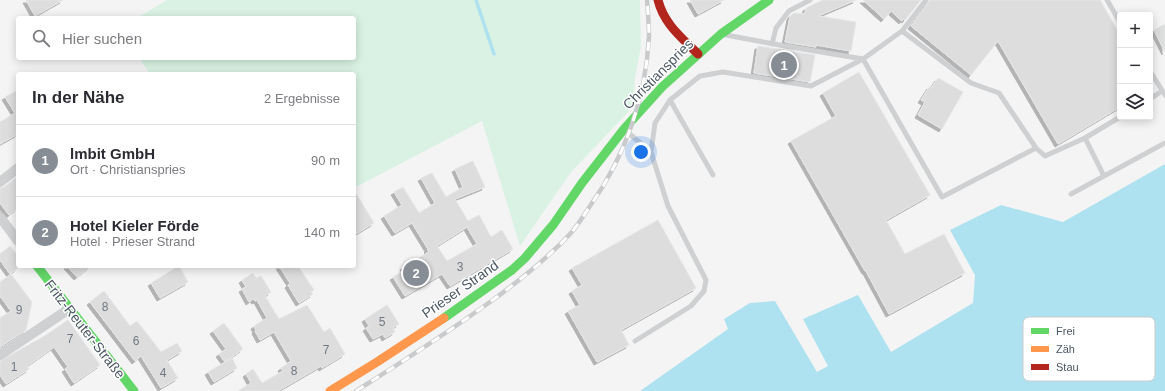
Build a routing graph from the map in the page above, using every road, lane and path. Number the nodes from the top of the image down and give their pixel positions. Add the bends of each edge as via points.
1 (658, 0) edge
2 (769, 0) edge
3 (810, 0) edge
4 (926, 0) edge
5 (1107, 0) edge
6 (1117, 17) edge
7 (902, 31) junction
8 (721, 34) junction
9 (772, 44) junction
10 (698, 54) junction
11 (863, 59) junction
12 (1153, 76) edge
13 (1164, 93) edge
14 (1153, 98) edge
15 (670, 100) junction
16 (1117, 119) edge
17 (624, 129) junction
18 (1085, 138) junction
19 (1165, 143) edge
20 (1036, 148) junction
21 (651, 152) junction
22 (16, 170) edge
23 (713, 175) dead end
24 (1104, 176) junction
25 (0, 182) edge
26 (582, 183) joint
27 (1071, 194) dead end
28 (0, 217) edge
29 (16, 238) edge
30 (38, 268) edge
31 (69, 309) junction
32 (634, 341) dead end
33 (0, 355) edge
34 (134, 391) edge
35 (330, 391) edge

1 - 10 street via 660,11 671,29
2 - 8 street, Christianspries
3 - 9 lane via 789,11 776,28
4 - 7 lane
5 - 6 lane
7 - 11 lane
7 - 20 lane via 971,83 999,93
8 - 9 lane
8 - 10 street, Christianspries
9 - 11 lane
10 - 17 street, Christianspries via 662,87
11 - 15 lane via 811,86 723,72 700,76
11 - 20 lane via 942,197
12 - 13 lane
13 - 14 lane
15 - 21 lane via 655,123
15 - 23 lane
16 - 18 lane
17 - 21 lane
17 - 26 street, Christianspries
18 - 20 lane via 1045,156
18 - 24 lane
19 - 24 lane
21 - 32 lane via 668,206 706,280 704,291 691,306
22 - 25 street
24 - 27 lane
26 - 35 street, Prieser Strand via 553,225 512,270 466,303
28 - 29 street
30 - 31 street, Fritz-Reuter-Straße
31 - 33 street
31 - 34 street, Fritz-Reuter-Straße

